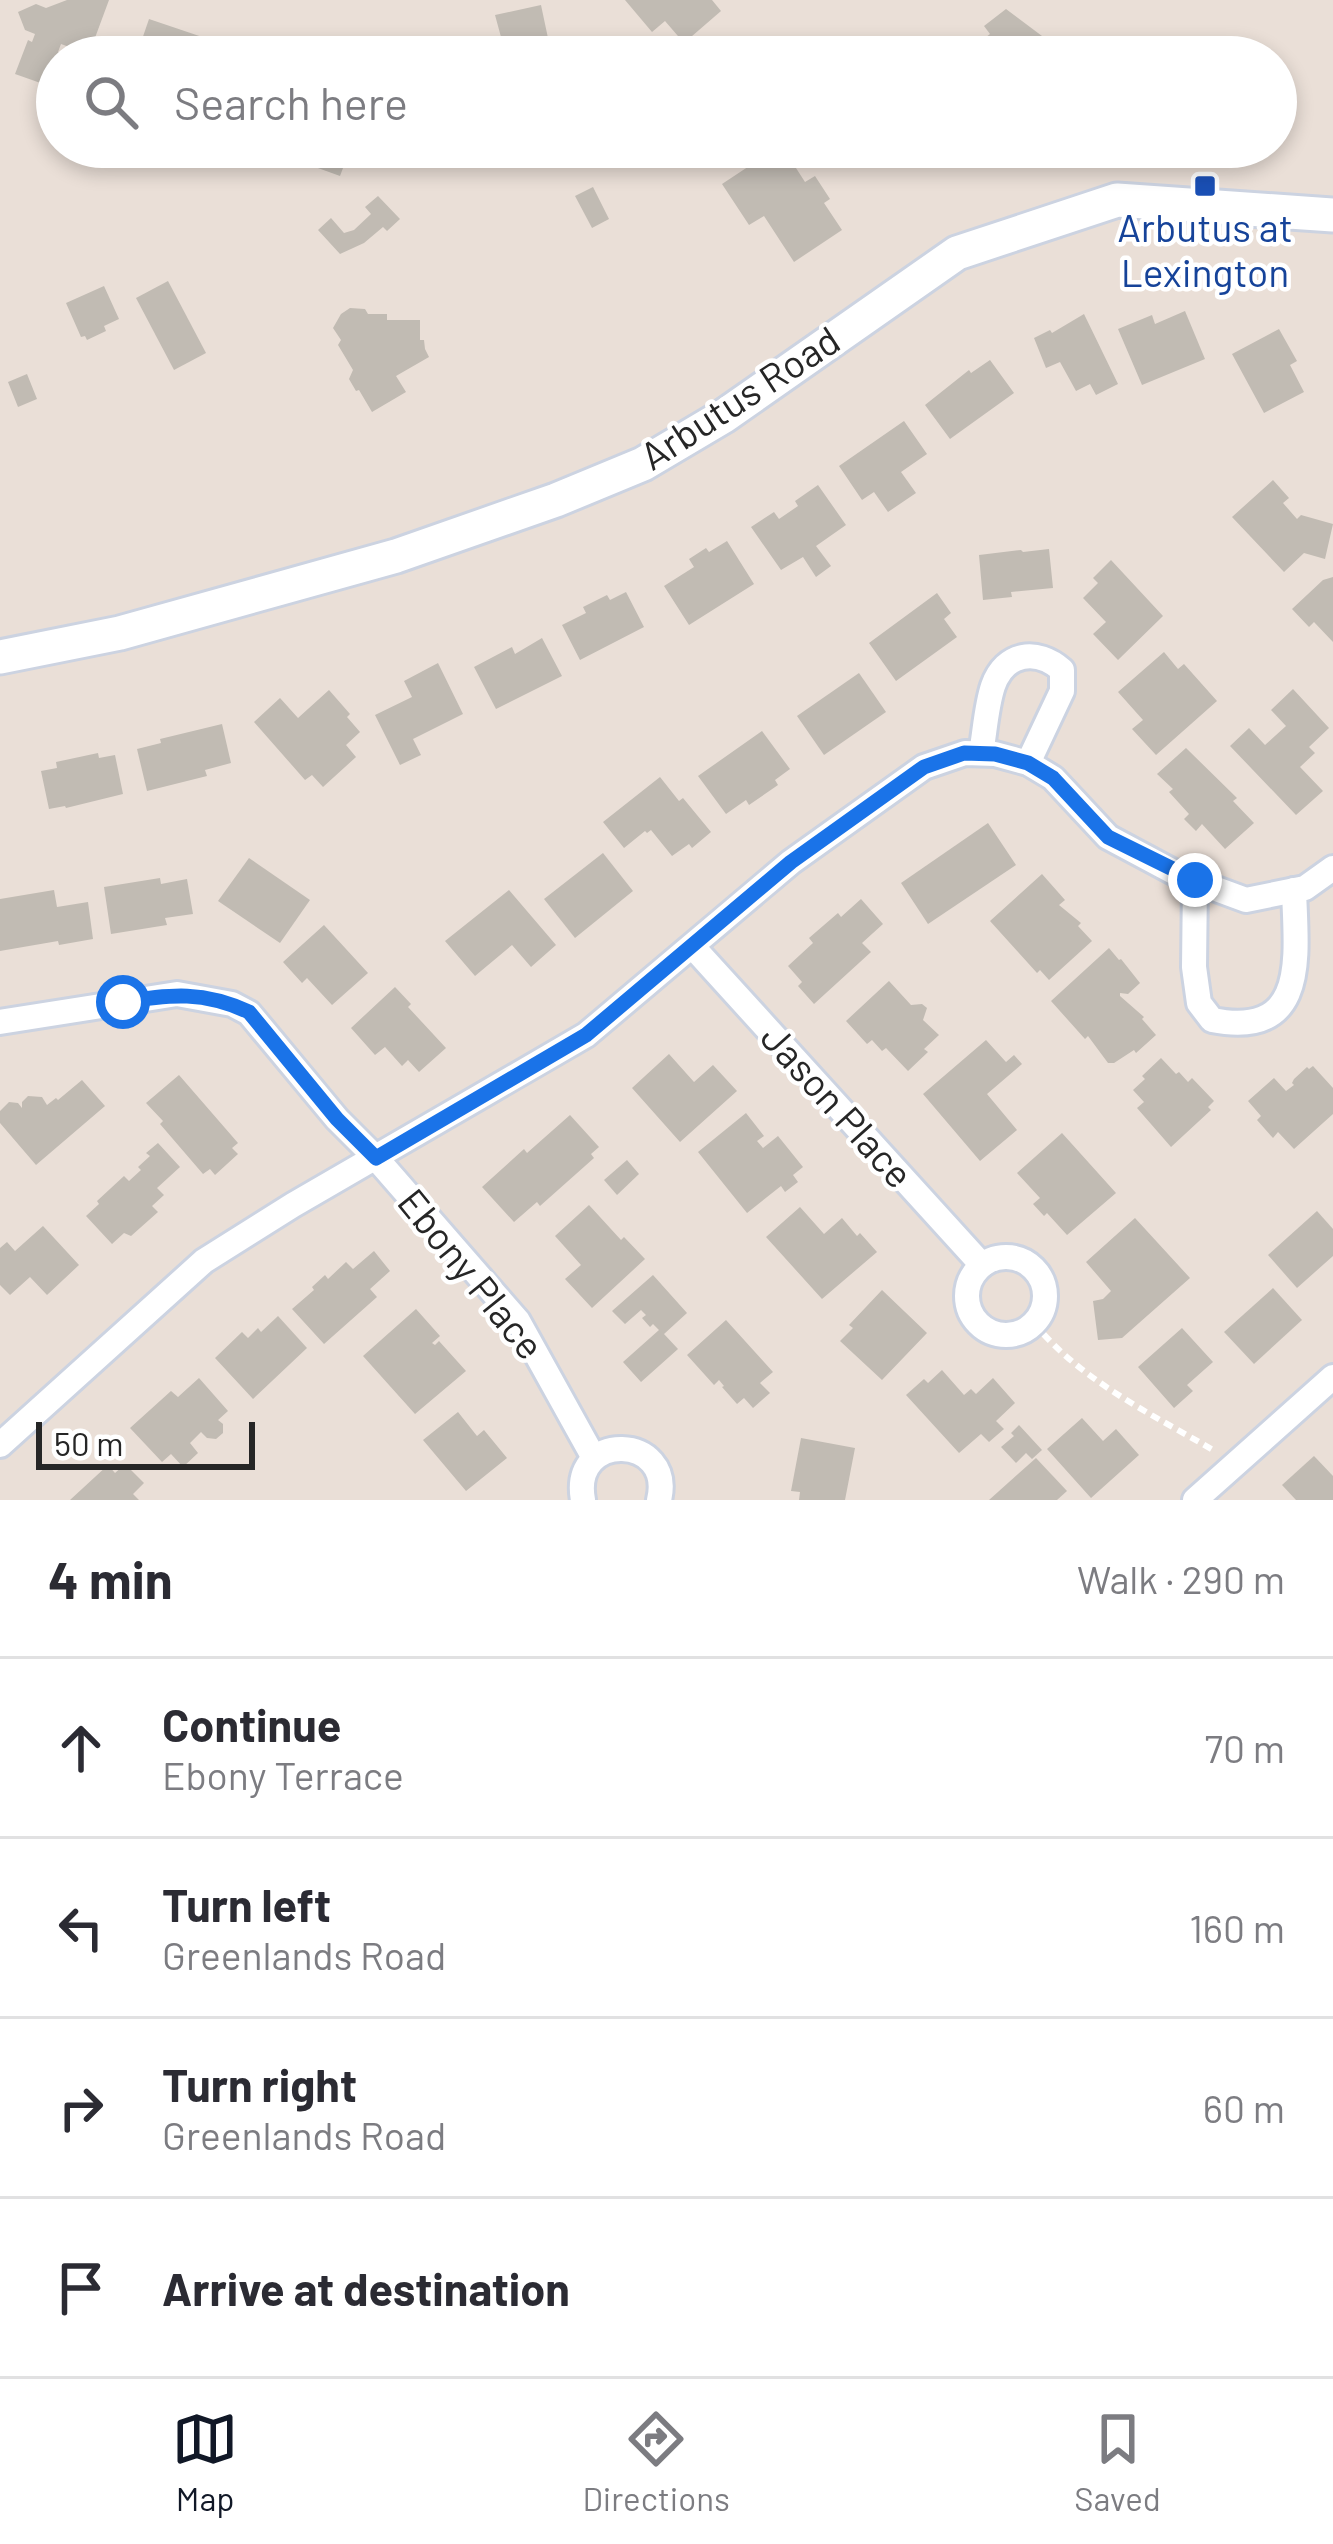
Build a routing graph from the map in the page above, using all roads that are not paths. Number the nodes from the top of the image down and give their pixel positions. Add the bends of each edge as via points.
1 (1333, 215) edge
2 (0, 657) edge
3 (981, 754) junction
4 (1028, 763) junction
5 (1333, 868) edge
6 (1195, 880) junction
7 (1294, 890) junction
8 (693, 947) junction
9 (0, 1022) edge
10 (376, 1158) junction
11 (982, 1265) junction
12 (1333, 1376) edge
13 (0, 1445) edge
14 (594, 1458) junction
15 (1199, 1499) edge
16 (583, 1500) edge
17 (659, 1500) edge

1 - 2 main road, Arbutus Road via 1117,200 957,254 724,416 643,464 556,500 373,562 120,633
3 - 4 street
3 - 4 street via 994,682 1032,654 1062,670 1062,692
3 - 8 street via 924,767 791,862
4 - 6 street via 1108,837
5 - 7 street
6 - 7 street via 1246,900
6 - 7 street via 1199,1003 1213,1020 1230,1023 1271,1016 1288,999
8 - 10 street via 586,1035
8 - 11 street, Jason Place
9 - 10 street, Ebony Place via 177,994 232,1004 249,1012
10 - 13 street via 203,1261
10 - 14 street, Ebony Place via 518,1321
11 - 11 street via 1006,1257 1030,1265 1043,1286 1041,1312 1024,1330 986,1330 976,1322 967,1299
12 - 15 street
14 - 16 street via 582,1480
14 - 17 street via 619,1448 645,1455 660,1478

